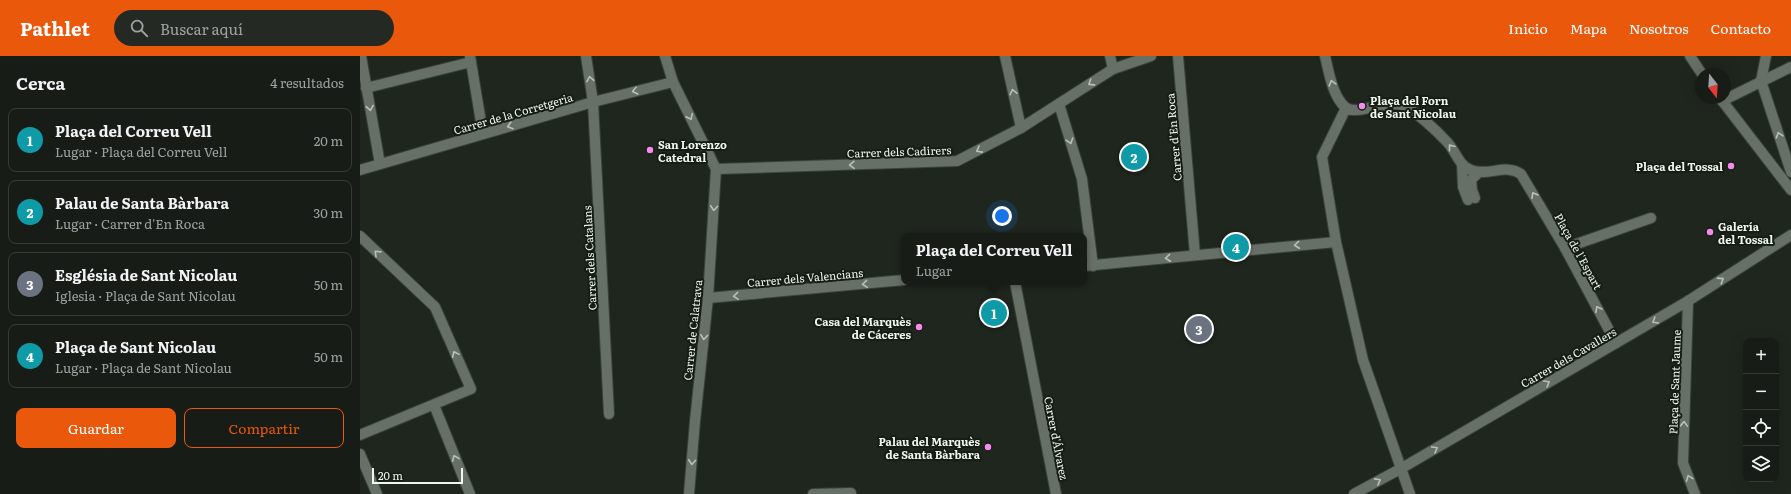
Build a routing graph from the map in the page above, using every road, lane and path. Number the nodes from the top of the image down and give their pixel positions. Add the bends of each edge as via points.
1 (361, 56) edge
2 (586, 56) edge
3 (665, 56) edge
4 (1005, 56) edge
5 (1110, 56) edge
6 (1151, 56) edge
7 (1178, 56) edge
8 (1325, 56) edge
9 (1690, 56) edge
10 (1766, 56) edge
11 (470, 59) edge
12 (1791, 67) edge
13 (1698, 68) edge
14 (1113, 69) junction
15 (1761, 81) junction
16 (673, 82) junction
17 (366, 88) junction
18 (1731, 95) edge
19 (593, 102) junction
20 (1059, 104) junction
21 (1724, 104) edge
22 (1346, 108) junction
23 (1021, 128) junction
24 (483, 134) junction
25 (380, 164) junction
26 (1462, 164) junction
27 (716, 169) junction
28 (360, 170) edge
29 (1791, 172) edge
30 (1478, 173) junction
31 (1791, 190) edge
32 (1651, 218) dead end
33 (1086, 233) edge
34 (360, 236) edge
35 (1791, 236) edge
36 (1336, 242) junction
37 (1565, 248) junction
38 (1087, 252) edge
39 (1195, 256) junction
40 (1088, 266) edge
41 (901, 280) edge
42 (1016, 285) edge
43 (708, 298) junction
44 (1688, 301) junction
45 (1616, 343) junction
46 (434, 405) junction
47 (609, 414) dead end
48 (360, 435) edge
49 (360, 454) edge
50 (1402, 468) junction
51 (377, 494) edge
52 (470, 494) edge
53 (689, 494) edge
54 (813, 494) edge
55 (851, 494) edge
56 (1056, 494) edge
57 (1354, 494) edge
58 (1410, 494) edge
59 (1695, 494) edge

1 - 17 street
19 -> 2 street, Carrer dels Catalans
3 - 16 street
23 -> 4 street
5 - 14 street
6 - 14 street, Carrer dels Cadirers
7 - 39 street, Carrer d'En Roca
22 -> 8 street via 1335,91
9 - 13 street
10 - 15 street
11 - 17 street
11 - 24 street
12 - 15 street
14 -> 20 street, Carrer dels Cadirers
15 - 18 street
29 -> 15 street
16 -> 19 street, Carrer de la Corretgeria
16 -> 27 street
17 -> 25 street
19 -> 24 street, Carrer de la Corretgeria
19 - 47 street, Carrer dels Catalans
20 - 23 street, Carrer dels Cadirers
20 -> 33 street via 1082,179
21 - 31 street
26 -> 22 street via 1447,142 1402,105 1391,102 1354,110
22 - 36 street via 1322,157
23 -> 27 street, Carrer dels Cadirers via 957,162
24 - 25 street, Carrer de la Corretgeria
25 - 28 street, Carrer de la Corretgeria
26 - 30 street
26 - 30 street via 1463,187 1471,199 1472,180
27 -> 43 street, Carrer de Calatrava
37 -> 30 street, Plaça de l'Espart via 1519,172 1506,170
32 - 37 street
46 -> 34 street via 471,389 435,307
44 -> 35 street, Carrer dels Cavallers
36 -> 39 street
36 - 50 street via 1363,360
45 -> 37 street, Plaça de l'Espart
38 -> 40 street
39 -> 40 street
41 -> 43 street, Carrer dels Valencians
42 - 56 street, Carrer d'Álvarez
43 -> 53 street, Carrer de Calatrava
44 -> 45 street, Carrer dels Cavallers
59 -> 44 street, Plaça de Sant Jaume via 1683,463
50 -> 45 street, Carrer dels Cavallers
46 - 48 street
52 -> 46 street
49 - 51 street
57 -> 50 street, Carrer dels Cavallers
50 - 58 street
54 - 55 street

